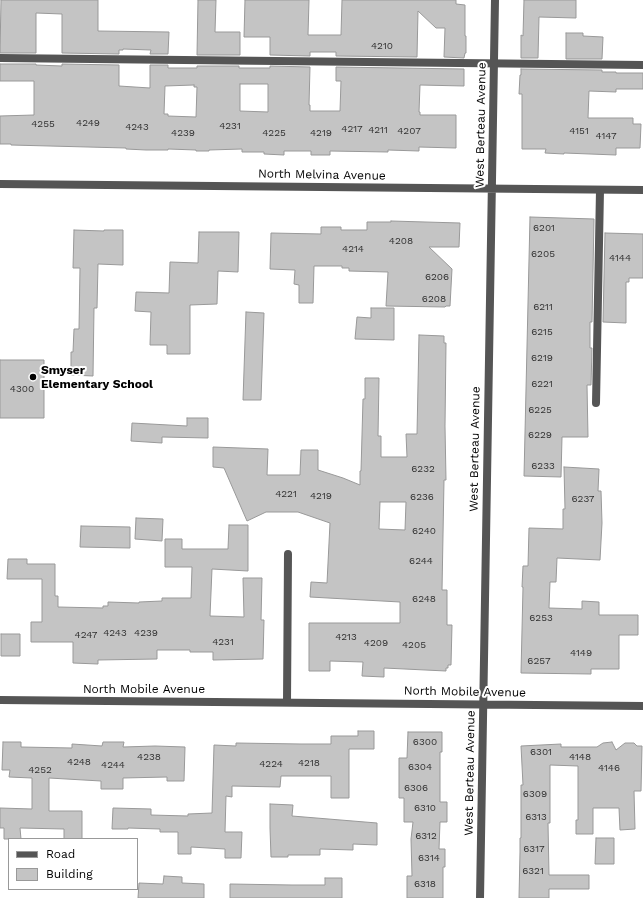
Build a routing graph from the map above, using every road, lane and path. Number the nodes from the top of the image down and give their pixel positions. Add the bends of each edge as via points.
1 (495, 0) edge
2 (0, 58) edge
3 (494, 63) junction
4 (643, 65) edge
5 (0, 184) edge
6 (492, 189) junction
7 (600, 190) junction
8 (643, 190) edge
9 (596, 403) dead end
10 (288, 554) dead end
11 (0, 700) edge
12 (287, 702) junction
13 (483, 704) junction
14 (643, 706) edge
15 (480, 898) edge

1 - 3 street, West Berteau Avenue
2 - 3 street
3 - 4 street
3 - 6 street, West Berteau Avenue
5 - 6 street, North Melvina Avenue
6 - 7 street, North Melvina Avenue
6 - 13 street, West Berteau Avenue
7 - 8 street, North Melvina Avenue
7 - 9 street
10 - 12 street
11 - 12 street, North Mobile Avenue
12 - 13 street, North Mobile Avenue
13 - 14 street, North Mobile Avenue
13 - 15 street, West Berteau Avenue

